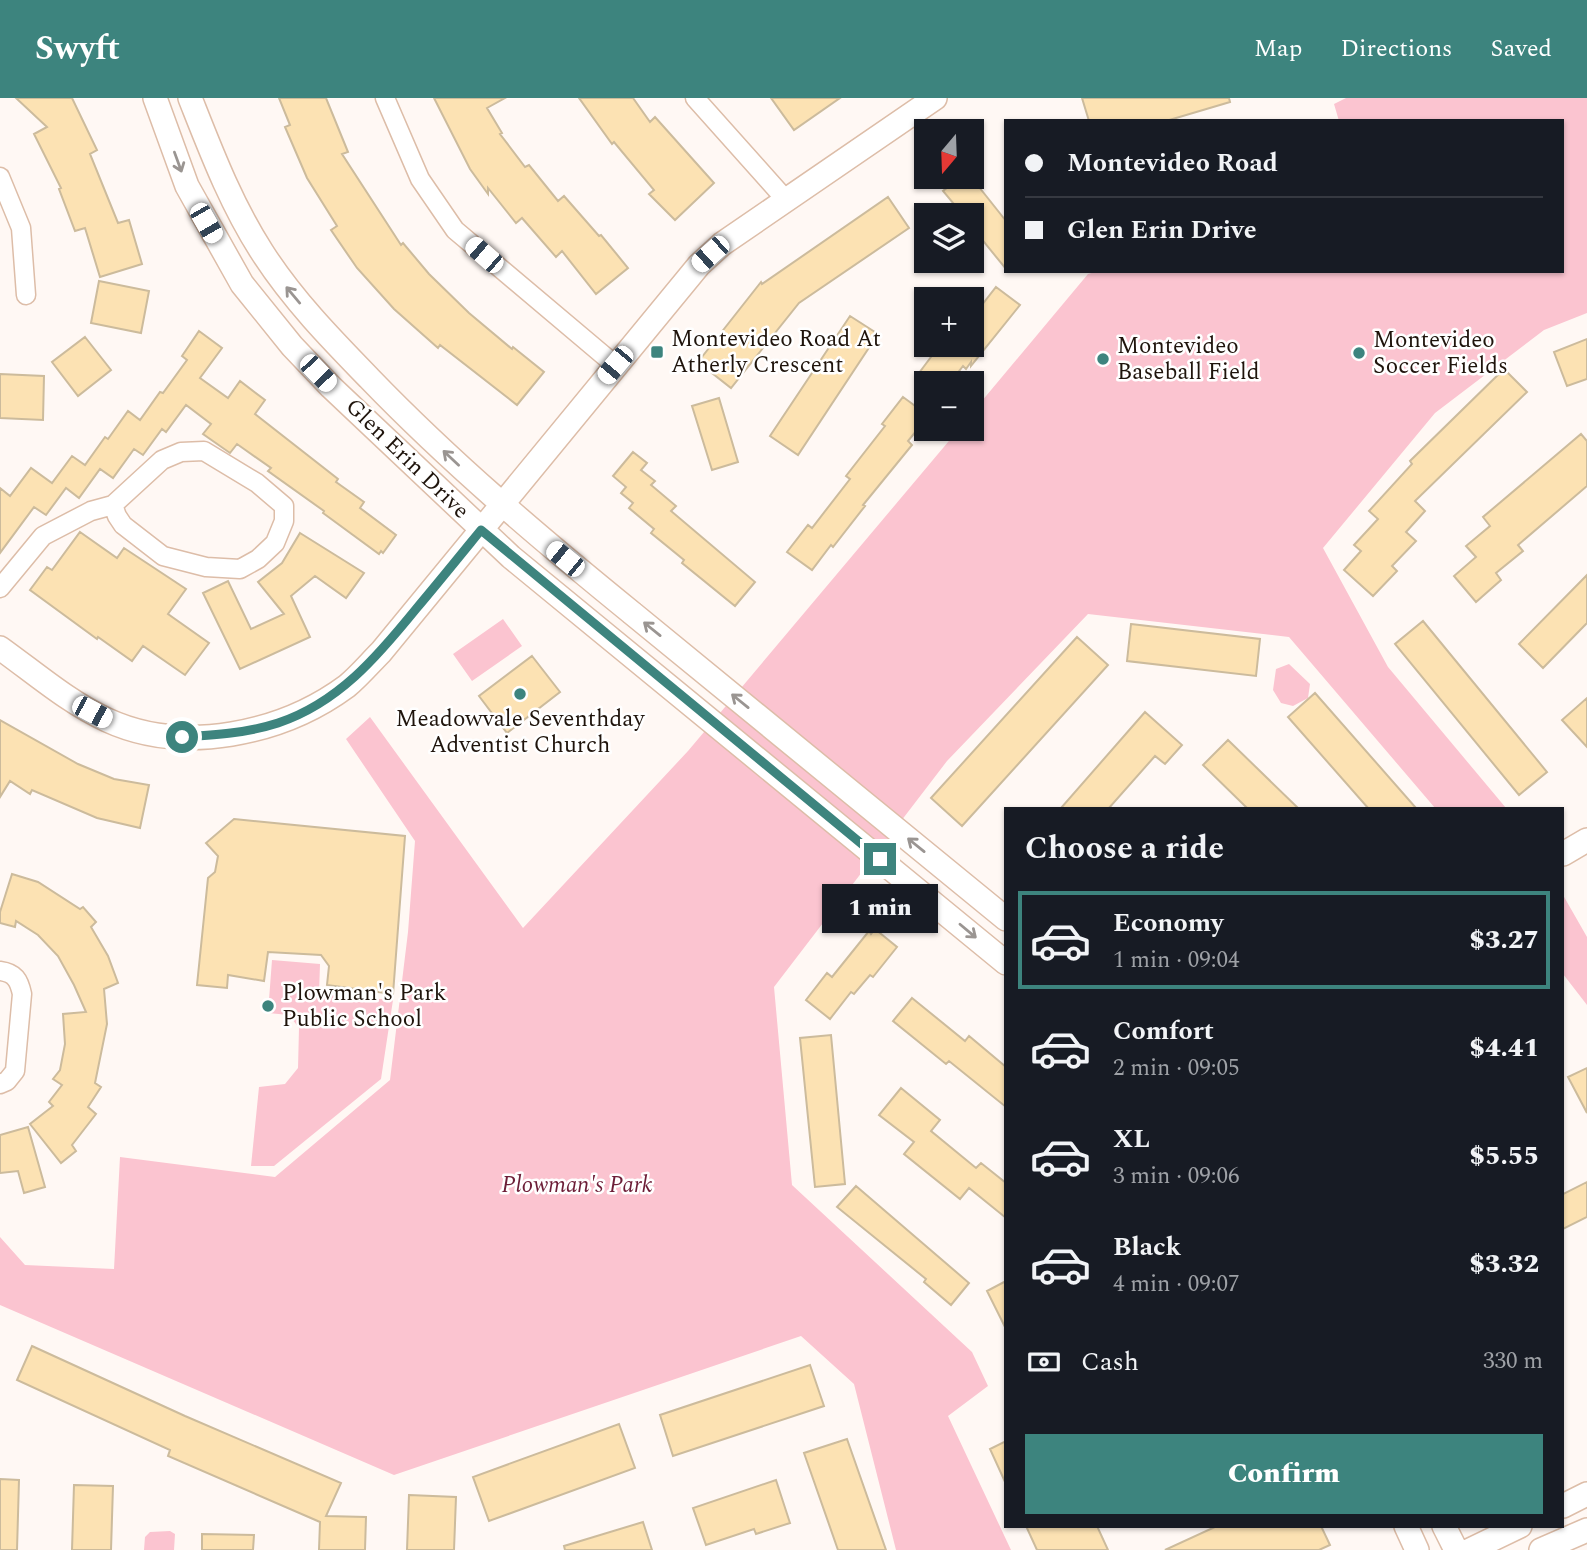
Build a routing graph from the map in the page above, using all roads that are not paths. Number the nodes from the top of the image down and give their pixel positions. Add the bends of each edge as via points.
1 (155, 98) edge
2 (190, 98) edge
3 (384, 98) edge
4 (695, 98) edge
5 (935, 98) edge
6 (0, 177) edge
7 (786, 200) junction
8 (26, 295) dead end
9 (615, 365) junction
10 (113, 505) junction
11 (501, 505) junction
12 (481, 530) junction
13 (0, 588) edge
14 (0, 648) edge
15 (1587, 839) edge
16 (1564, 852) edge
17 (1004, 917) edge
18 (1004, 961) edge
19 (0, 971) edge
20 (0, 1084) edge
21 (1587, 1494) edge
22 (1564, 1506) edge
23 (1407, 1528) edge
24 (1445, 1528) edge
25 (1516, 1528) edge
26 (1587, 1530) edge
27 (1417, 1550) edge
28 (1456, 1550) edge
29 (1470, 1550) edge
30 (1541, 1550) edge

1 -> 12 street, Glen Erin Drive via 187,186 242,284 331,387
11 -> 2 street, Glen Erin Drive via 391,401 288,288 237,207
3 - 9 street via 420,179 455,230
4 - 7 street
5 - 7 street
6 - 8 street via 21,228
7 - 9 street via 699,265
9 - 11 street
10 - 10 street via 123,525 163,556 206,567 240,569 258,559 275,543 284,521 284,506 257,483 204,451 181,452 163,460
10 - 13 street via 43,536
11 - 12 street
17 -> 11 street, Glen Erin Drive
12 - 14 street via 381,652 348,685 297,716 257,729 182,737 109,721 75,703
12 -> 18 street, Glen Erin Drive
15 - 16 street
19 - 20 street via 10,972 22,994 15,1071
21 - 22 street
23 - 27 street
24 - 28 street
25 - 29 street
26 - 30 street

